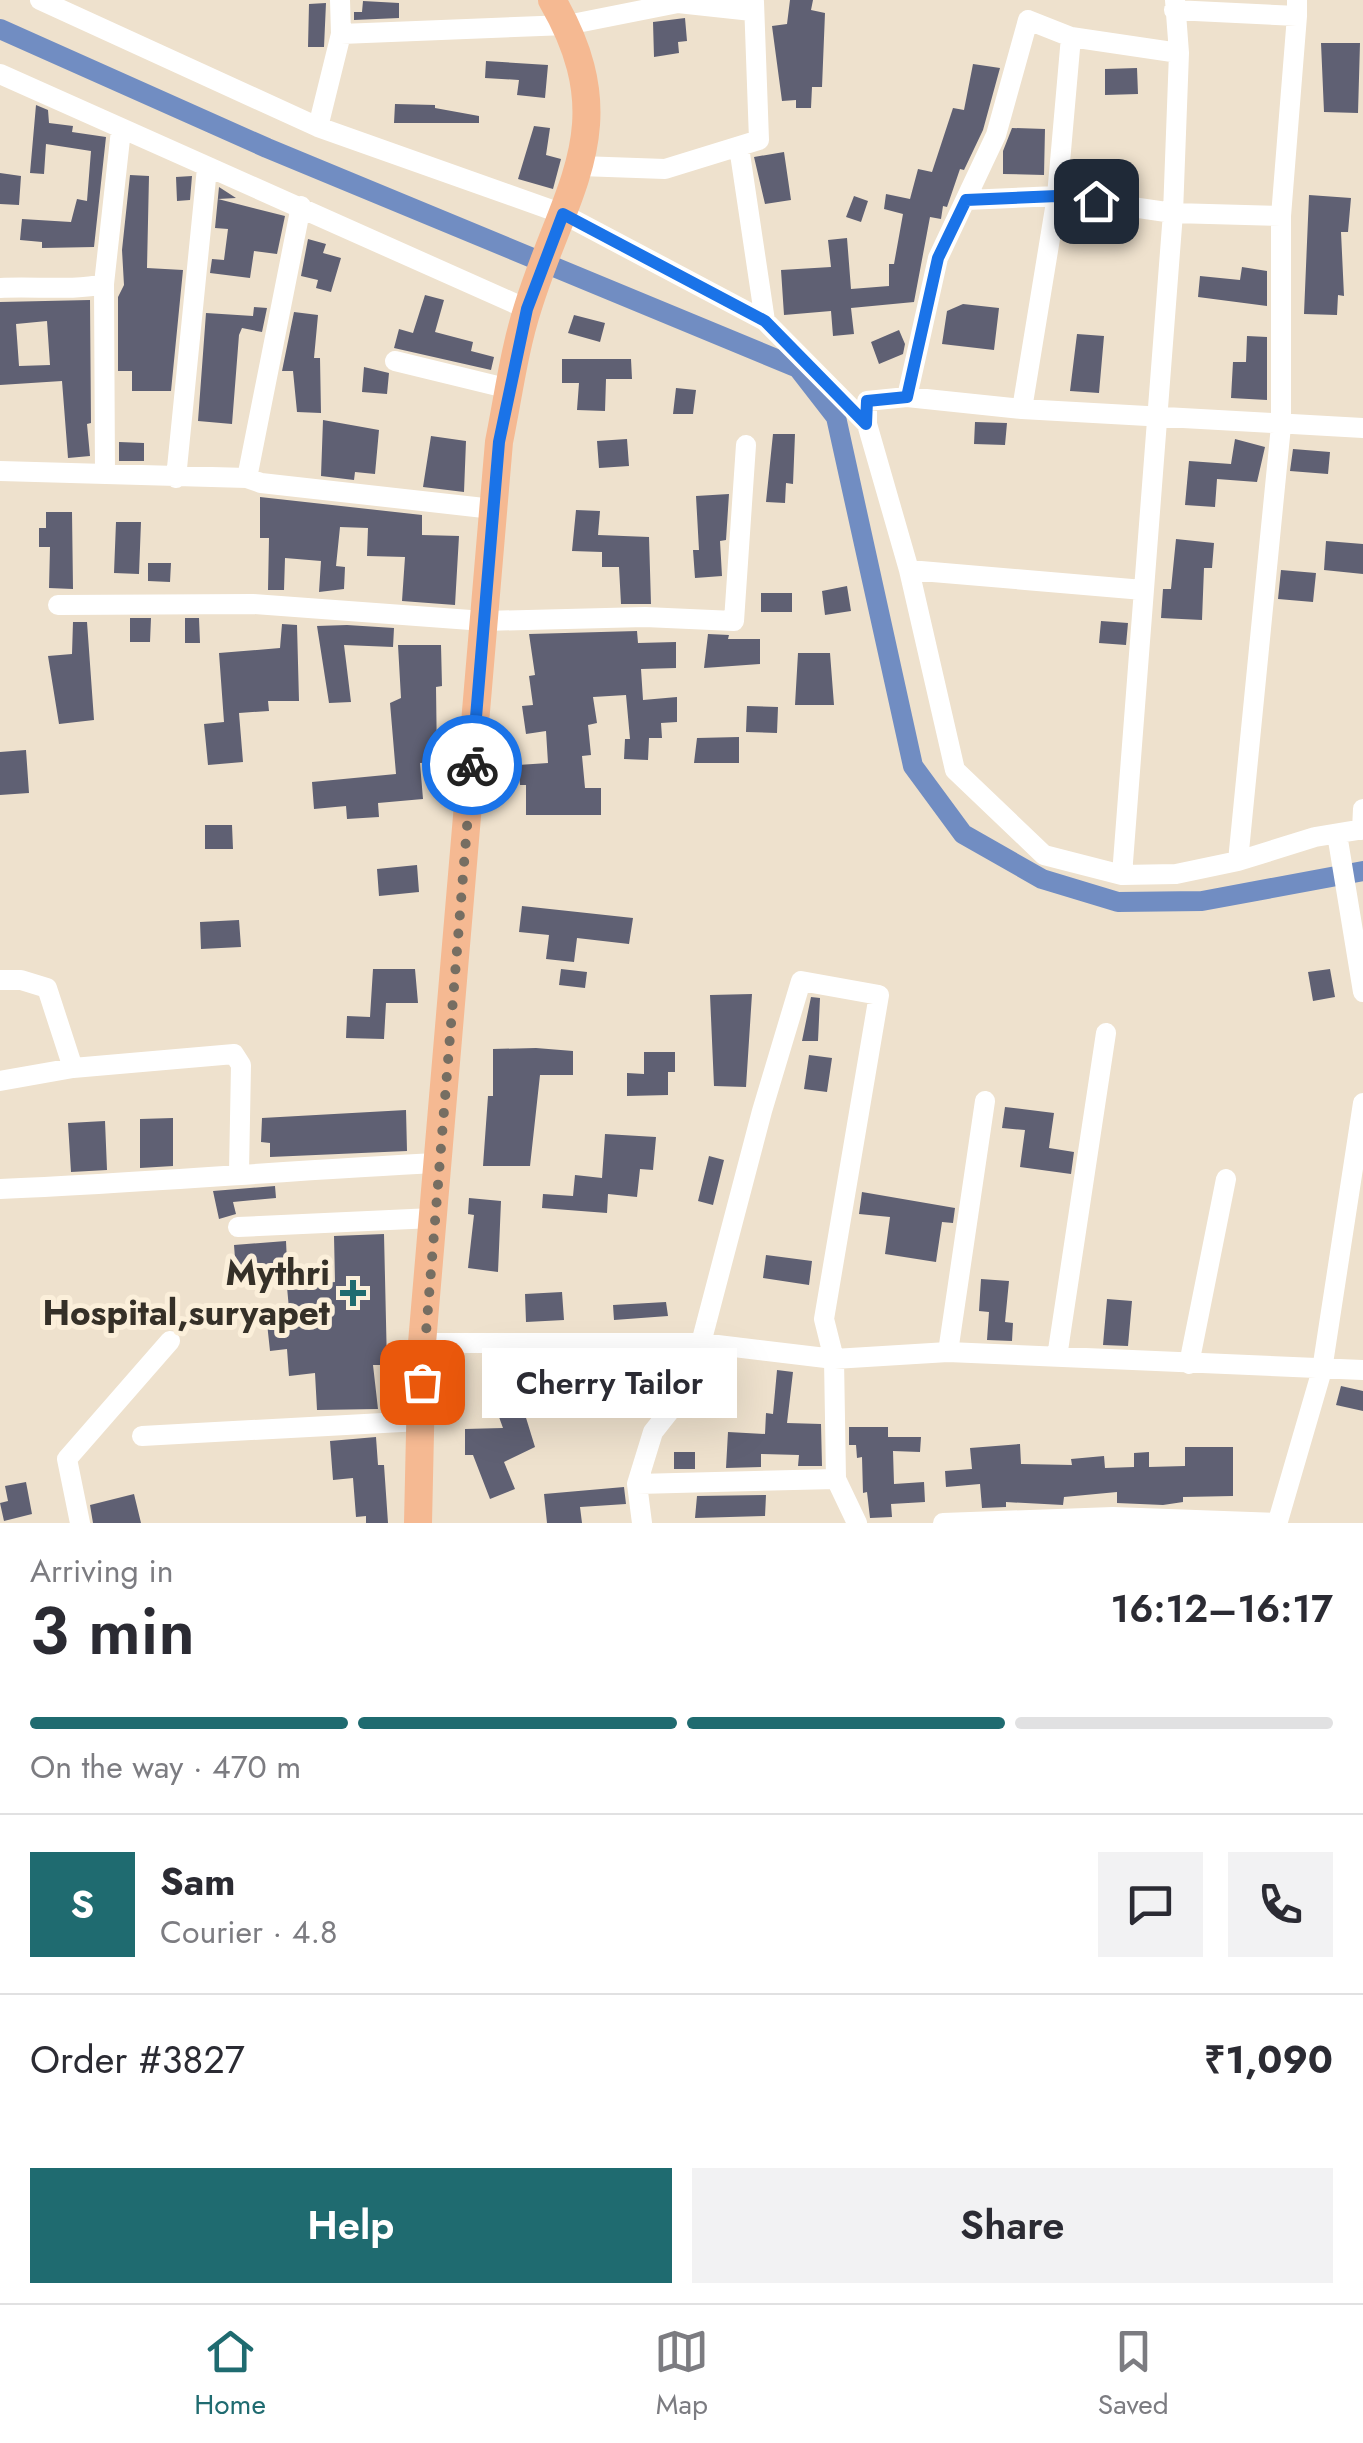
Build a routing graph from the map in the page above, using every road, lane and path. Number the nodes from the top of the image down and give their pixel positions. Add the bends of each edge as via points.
1 (40, 0) edge
2 (340, 0) edge
3 (552, 0) edge
4 (1174, 5) edge
5 (753, 6) edge
6 (1297, 8) edge
7 (1031, 10) edge
8 (566, 25) junction
9 (340, 34) junction
10 (1072, 36) junction
11 (1179, 53) junction
12 (0, 74) edge
13 (318, 127) junction
14 (121, 130) junction
15 (738, 147) junction
16 (580, 166) junction
17 (206, 168) junction
18 (1057, 196) junction
19 (966, 200) junction
20 (301, 206) junction
21 (1173, 213) junction
22 (1282, 216) junction
23 (561, 219) junction
24 (104, 284) junction
25 (0, 288) edge
26 (528, 305) junction
27 (765, 321) junction
28 (394, 361) dead end
29 (510, 390) junction
30 (907, 397) junction
31 (1022, 409) junction
32 (1159, 416) junction
33 (866, 424) junction
34 (1280, 426) junction
35 (1363, 428) edge
36 (746, 446) dead end
37 (0, 470) edge
38 (105, 474) junction
39 (176, 478) junction
40 (247, 478) junction
41 (493, 509) junction
42 (910, 570) junction
43 (1143, 590) junction
44 (58, 605) dead end
45 (484, 621) junction
46 (1363, 809) edge
47 (1362, 829) edge
48 (1337, 834) junction
49 (1238, 861) junction
50 (1122, 875) junction
51 (0, 980) edge
52 (1363, 992) edge
53 (1106, 1033) dead end
54 (73, 1068) junction
55 (0, 1081) edge
56 (985, 1101) dead end
57 (1363, 1103) edge
58 (438, 1163) junction
59 (239, 1172) junction
60 (1226, 1179) dead end
61 (0, 1188) edge
62 (433, 1218) junction
63 (238, 1227) dead end
64 (170, 1342) dead end
65 (422, 1343) junction
66 (701, 1343) junction
67 (948, 1352) junction
68 (1058, 1357) junction
69 (834, 1359) junction
70 (1189, 1364) junction
71 (1322, 1370) junction
72 (1363, 1370) edge
73 (420, 1421) junction
74 (142, 1436) dead end
75 (836, 1480) junction
76 (638, 1484) junction
77 (1114, 1520) edge
78 (1278, 1522) edge
79 (80, 1523) edge
80 (418, 1523) edge
81 (642, 1523) edge
82 (856, 1523) edge
83 (942, 1523) edge

1 - 13 street
2 - 9 street
3 - 8 main road
4 - 6 street
4 - 11 street
5 - 8 street via 678,3
5 - 15 street via 759,140
6 - 22 street
7 - 10 street
7 - 19 street via 996,134
8 - 9 street
8 - 16 main road via 590,100
9 - 13 street
10 - 11 street
10 - 18 street
11 - 21 street
12 - 14 street
13 - 23 street
14 - 17 street
14 - 24 street
15 - 16 street via 665,170
15 - 27 street
16 - 23 main road
17 - 20 street
17 - 39 street
18 - 19 street
18 - 21 street
18 - 31 street
19 - 30 street via 938,258
20 - 26 street
20 - 40 street
21 - 22 street
21 - 32 street
22 - 34 street
23 - 26 main road
23 - 27 street
24 - 25 street
24 - 38 street
26 - 29 main road
27 - 33 street
28 - 29 street
29 - 41 main road
30 - 31 street
30 - 33 street via 867,401
31 - 32 street
32 - 34 street
32 - 43 street
33 - 42 street
34 - 35 street
34 - 49 street
36 - 45 street via 734,621
37 - 38 street
38 - 39 street
39 - 40 street
40 - 41 street
41 - 45 main road
42 - 43 street
42 - 50 street via 955,770 1044,855
43 - 50 street
44 - 45 street via 253,604
45 - 58 main road
46 - 47 street
47 - 48 street
48 - 49 street
48 - 52 street
49 - 50 street via 1176,874
51 - 54 street via 47,988
53 - 68 street
54 - 55 street
54 - 59 street via 234,1054 241,1065
56 - 67 street
57 - 71 street
58 - 59 street
58 - 62 main road
59 - 61 street via 158,1183
60 - 70 street
62 - 63 street
62 - 65 main road
64 - 79 street via 67,1459
65 - 66 street
65 - 73 main road
66 - 69 street
66 - 69 street via 801,981 879,994 824,1319
66 - 76 street via 683,1394 653,1432
67 - 68 street
67 - 69 street
68 - 70 street
69 - 75 street
70 - 71 street
71 - 72 street
71 - 78 street
73 - 74 street
73 - 80 main road
75 - 76 street
75 - 82 street
76 - 81 street
77 - 78 street
77 - 83 street

